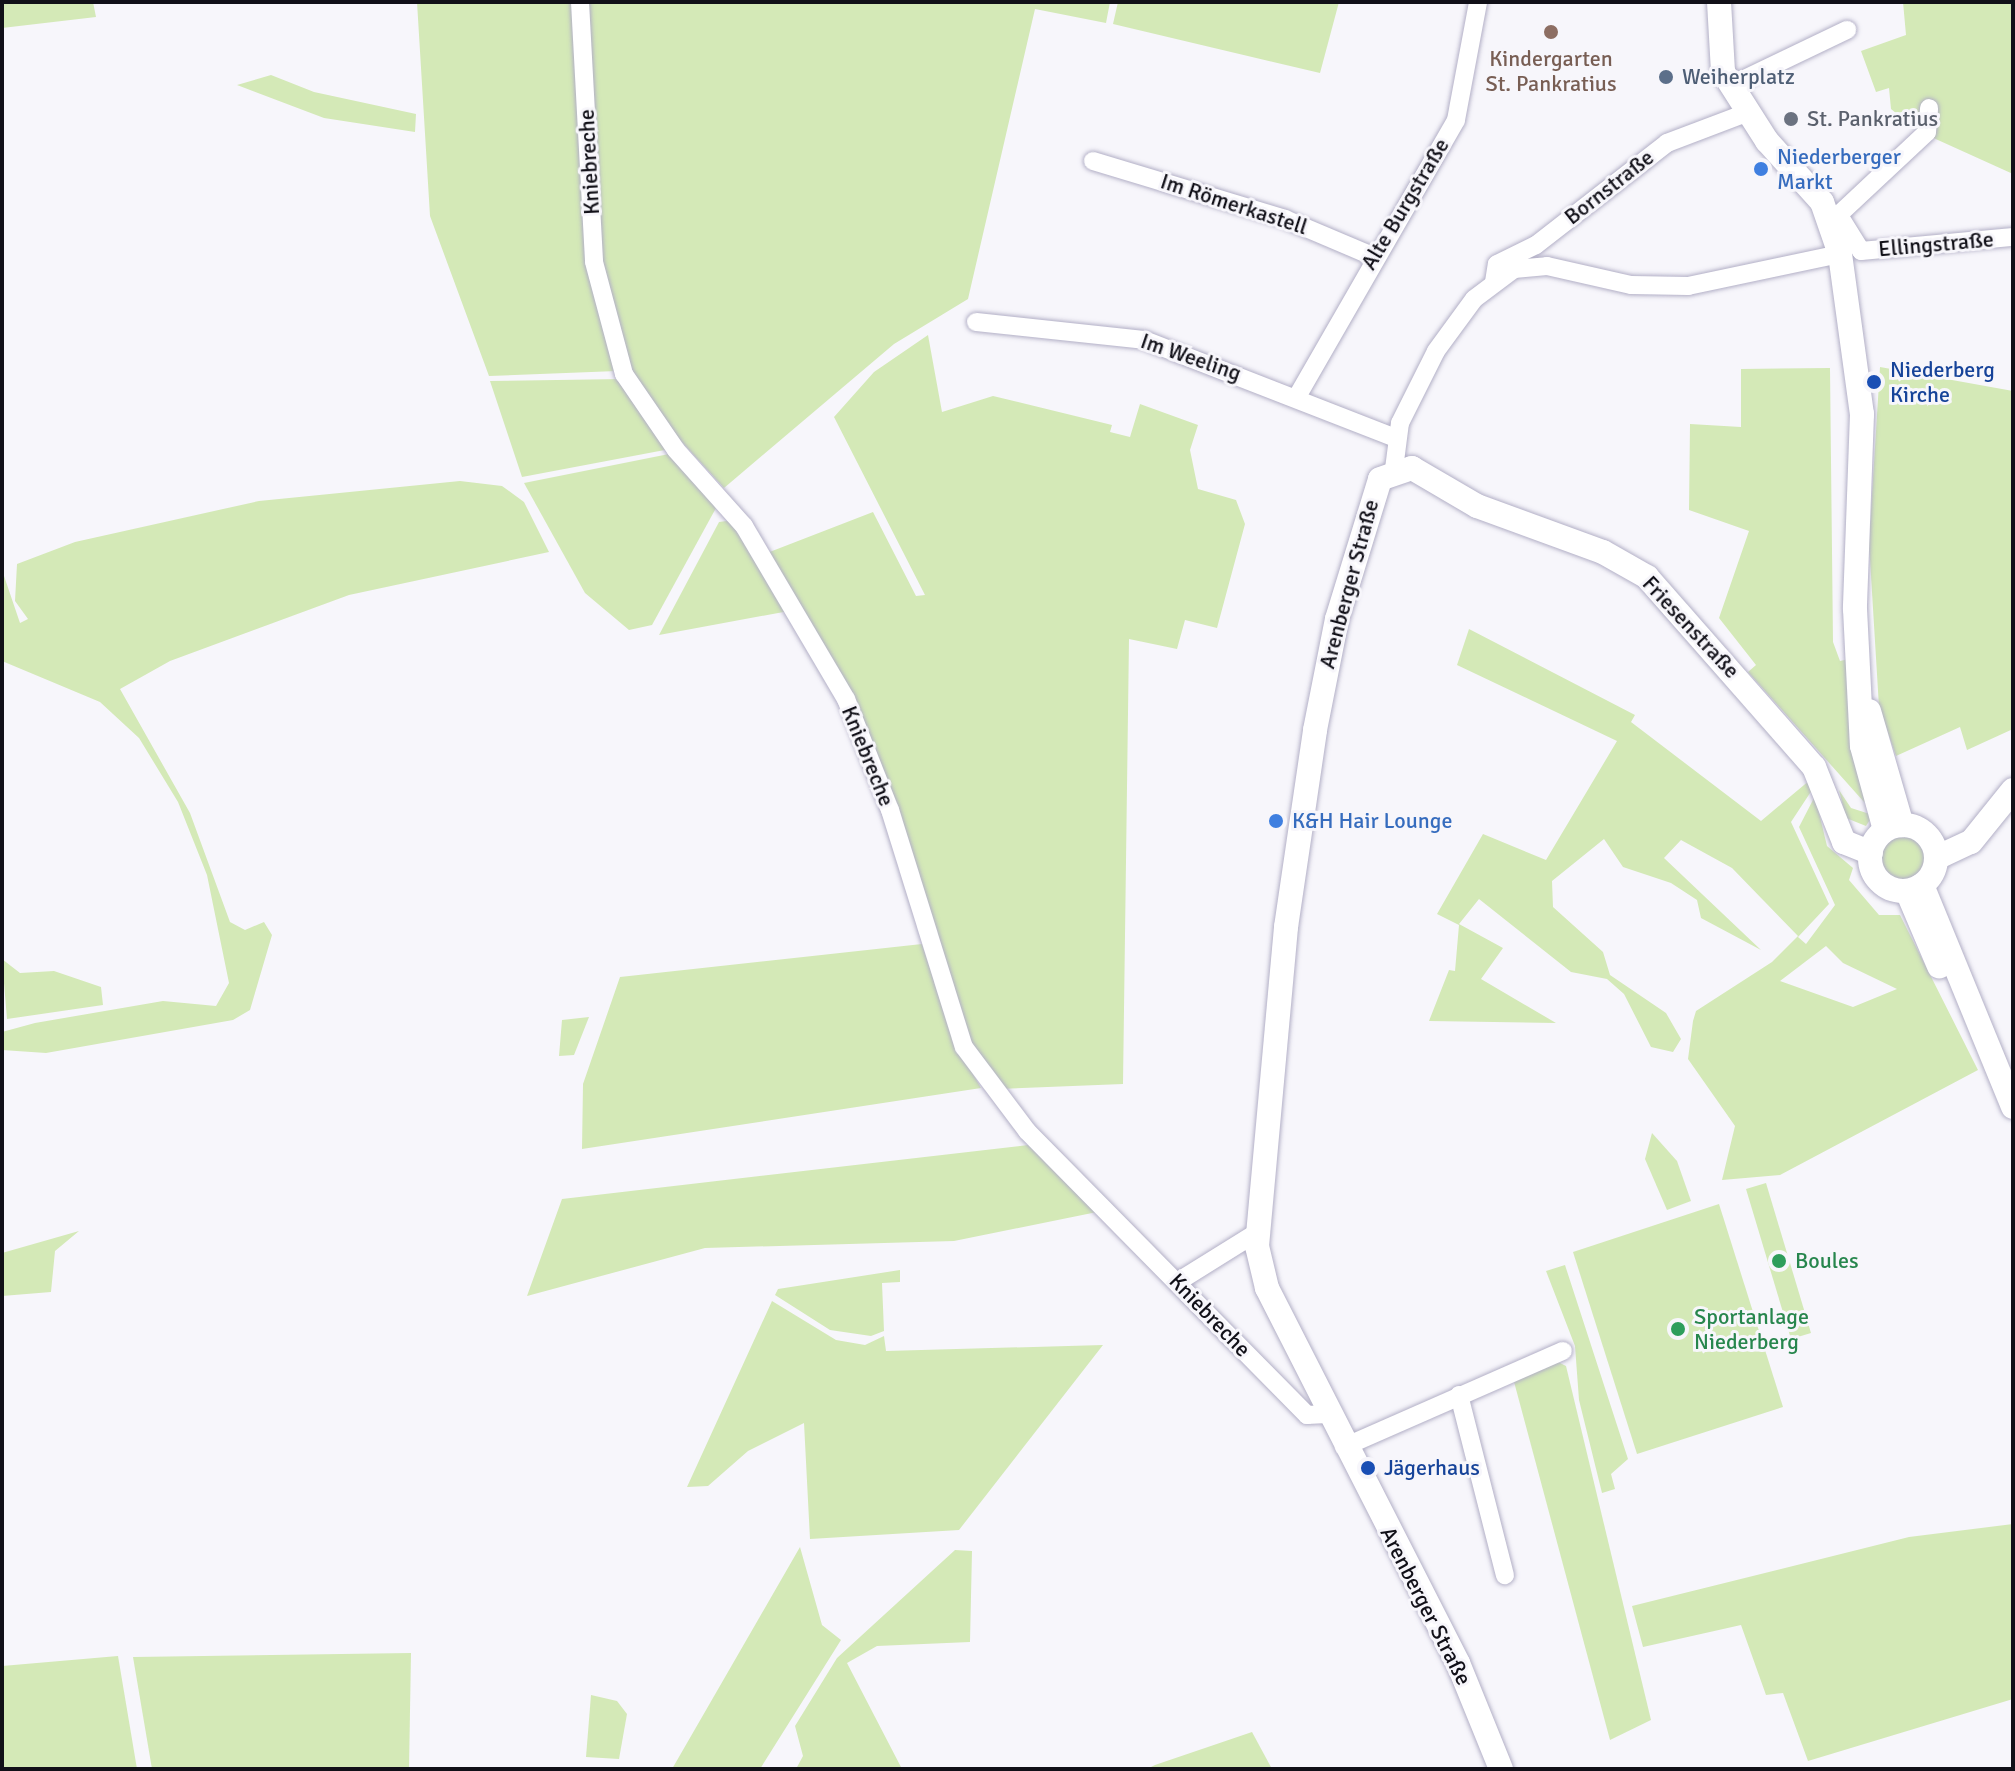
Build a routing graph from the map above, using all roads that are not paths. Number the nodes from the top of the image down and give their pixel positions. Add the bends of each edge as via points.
1 (580, 2) edge
2 (1478, 2) edge
3 (1719, 2) edge
4 (1847, 30) dead end
5 (1730, 86) junction
6 (1929, 108) dead end
7 (1746, 113) junction
8 (1093, 161) dead end
9 (1836, 219) junction
10 (2013, 237) edge
11 (1840, 254) junction
12 (1372, 256) junction
13 (1494, 282) junction
14 (976, 322) dead end
15 (1298, 395) junction
16 (1395, 438) junction
17 (1394, 469) junction
18 (2010, 794) edge
19 (1894, 828) junction
20 (1933, 848) junction
21 (1871, 853) junction
22 (1915, 888) junction
23 (2013, 1107) edge
24 (1256, 1233) junction
25 (1179, 1281) junction
26 (1563, 1351) dead end
27 (1459, 1395) junction
28 (1327, 1414) junction
29 (1344, 1447) junction
30 (1505, 1575) dead end
31 (1501, 1769) edge

1 - 25 street, Kniebreche via 594,262 629,384 744,526 846,699 890,810 964,1047 1027,1131
2 - 12 street, Alte Burgstraße via 1463,103
3 - 5 street via 1718,52
4 - 5 street
5 - 7 street
6 - 9 street via 1927,132
7 - 9 street
7 - 13 street, Bornstraße via 1667,143 1536,245 1497,264
8 - 12 street, Im Römerkastell via 1285,219
9 - 10 street, Ellingstraße via 1861,251
9 - 11 street
11 - 13 street via 1688,286 1631,285 1535,266
11 - 19 street via 1862,414 1862,746
12 - 15 street, Alte Burgstraße
13 - 16 street via 1436,351
14 - 15 street, Im Weeling via 1119,333
15 - 16 street, Im Weeling
16 - 17 street
17 - 21 street, Friesenstraße via 1422,473 1477,506 1603,552 1647,577 1814,767 1844,842
17 - 24 street, Arenberger Straße via 1376,487 1324,674 1286,927
18 - 20 street via 1971,842
19 - 20 street
19 - 21 street
20 - 22 street
21 - 22 street via 1883,884
22 - 23 street via 1947,982 1969,1010
24 - 25 street
24 - 28 street, Arenberger Straße via 1267,1288
25 - 28 street, Kniebreche via 1307,1415
26 - 27 street
27 - 29 street
27 - 30 street
28 - 29 street, Arenberger Straße
29 - 31 street, Arenberger Straße via 1458,1663

